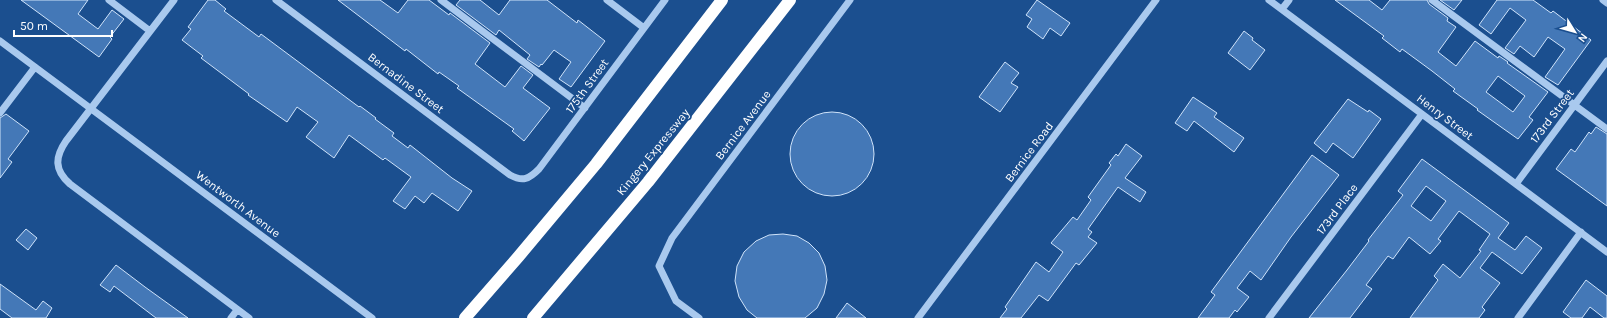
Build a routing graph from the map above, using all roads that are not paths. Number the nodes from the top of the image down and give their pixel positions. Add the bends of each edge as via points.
1 (109, 0) edge
2 (174, 0) edge
3 (276, 0) edge
4 (441, 0) edge
5 (607, 0) edge
6 (665, 0) edge
7 (722, 0) edge
8 (790, 0) edge
9 (850, 0) edge
10 (1156, 0) edge
11 (1270, 0) edge
12 (1289, 0) edge
13 (1432, 0) edge
14 (1603, 0) edge
15 (1607, 3) edge
16 (1282, 9) junction
17 (644, 28) junction
18 (150, 31) junction
19 (0, 41) edge
20 (1607, 61) edge
21 (35, 67) junction
22 (1574, 105) junction
23 (91, 108) junction
24 (585, 108) junction
25 (0, 113) edge
26 (1422, 114) junction
27 (1607, 129) edge
28 (524, 180) joint
29 (1516, 184) junction
30 (1581, 232) junction
31 (1607, 252) edge
32 (237, 310) junction
33 (231, 318) edge
34 (248, 318) edge
35 (372, 318) edge
36 (465, 318) edge
37 (533, 318) edge
38 (699, 318) edge
39 (918, 318) edge
40 (1269, 318) edge
41 (1518, 318) edge

1 - 18 street
2 - 18 street
3 - 28 street, Bernadine Street via 510,175
4 - 24 street
5 - 17 street
6 - 17 street, 175th Street
7 - 36 highway via 596,164
8 - 37 highway, Kingery Expressway via 648,182
9 - 38 street, Bernice Avenue via 672,238 659,266 676,301
10 - 39 street, Bernice Road
11 - 16 street, Henry Street
12 - 16 street
13 - 22 street
14 - 15 street
16 - 26 street, Henry Street
17 - 24 street, 175th Street
18 - 23 street
19 - 21 street, Wentworth Avenue
20 - 22 street, 173rd Street
21 - 23 street, Wentworth Avenue
21 - 25 street
22 - 27 street
22 - 29 street, 173rd Street
23 - 32 street via 60,152 57,164 63,178
23 - 35 street, Wentworth Avenue
24 - 28 street, 175th Street via 539,169
26 - 29 street, Henry Street
26 - 40 street, 173rd Place
29 - 30 street, Henry Street
30 - 31 street, Henry Street
30 - 41 street
32 - 33 street
32 - 34 street

